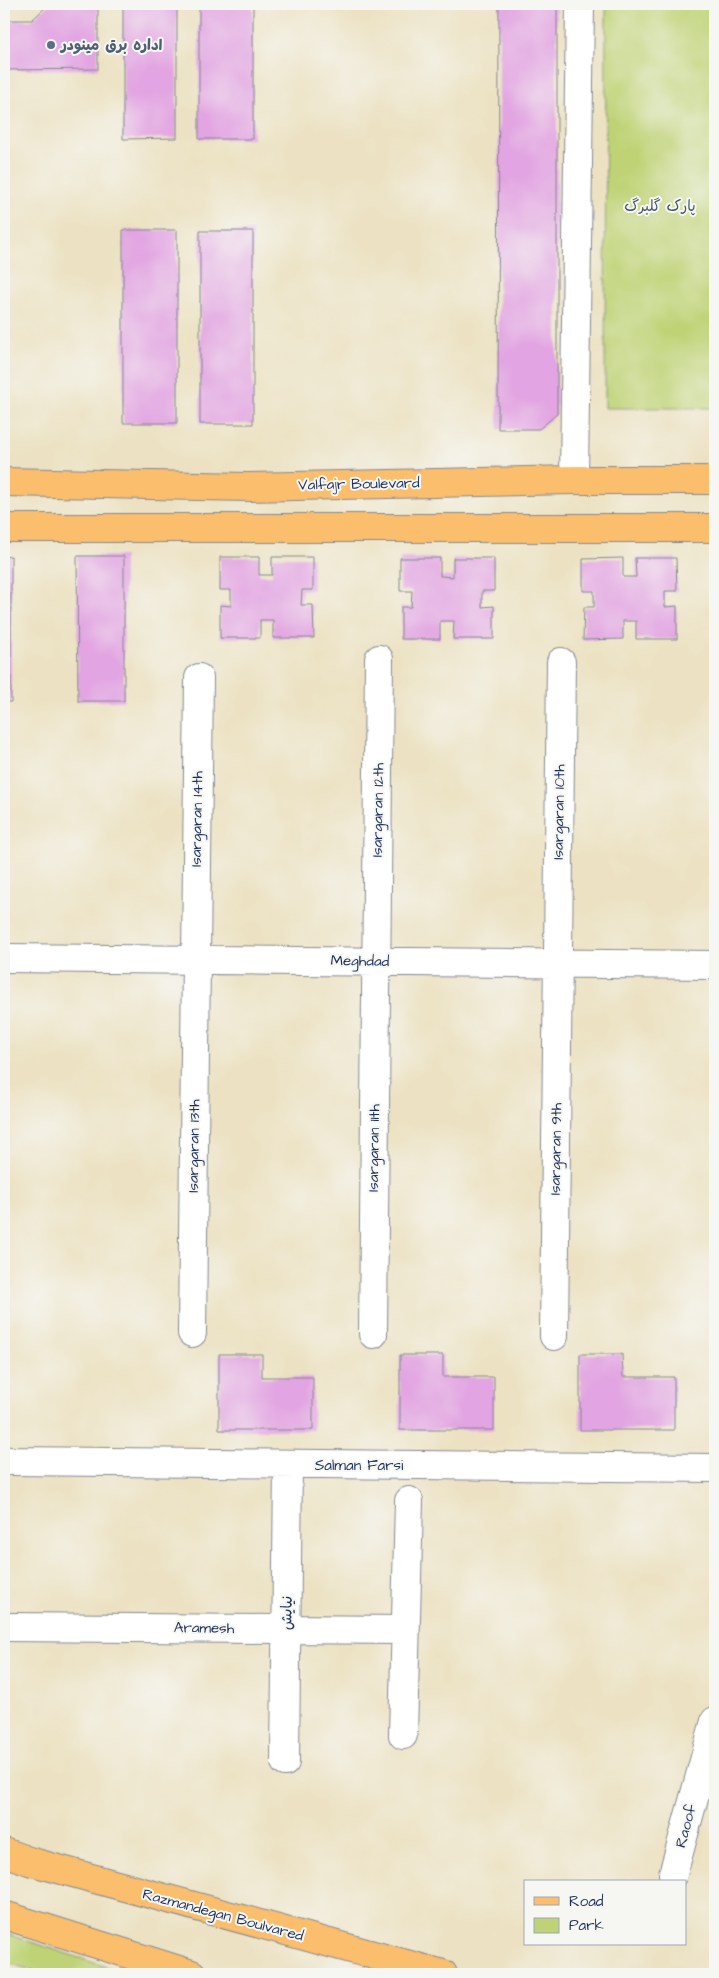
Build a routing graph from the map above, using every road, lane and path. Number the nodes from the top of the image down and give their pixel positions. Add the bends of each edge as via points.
1 (580, 4) edge
2 (574, 480) junction
3 (715, 480) edge
4 (4, 482) edge
5 (4, 528) edge
6 (715, 528) edge
7 (379, 659) dead end
8 (561, 662) dead end
9 (199, 678) dead end
10 (4, 958) edge
11 (196, 960) junction
12 (376, 962) junction
13 (558, 963) junction
14 (715, 965) edge
15 (192, 1332) dead end
16 (372, 1334) dead end
17 (554, 1336) dead end
18 (4, 1460) edge
19 (288, 1464) junction
20 (715, 1468) edge
21 (409, 1501) dead end
22 (4, 1627) edge
23 (286, 1629) junction
24 (405, 1630) junction
25 (715, 1721) edge
26 (403, 1736) dead end
27 (285, 1762) dead end
28 (4, 1852) edge
29 (674, 1874) dead end
30 (4, 1915) edge
31 (192, 1974) edge
32 (443, 1974) edge

1 - 2 street
2 - 3 main road, Valfajr Boulevard
2 - 4 main road, Valfajr Boulevard via 248,487
5 - 6 main road
7 - 12 street, Isargaran 12th
8 - 13 street, Isargaran 10th
9 - 11 street, Isargaran 14th
10 - 11 street, Meghdad
11 - 12 street, Meghdad
11 - 15 street, Isargaran 13th
12 - 13 street, Meghdad
12 - 16 street, Isargaran 11th
13 - 14 street, Meghdad
13 - 17 street, Isargaran 9th
18 - 19 street, Salman Farsi
19 - 20 street, Salman Farsi
19 - 23 street, نیایش
21 - 24 street
22 - 23 street, Aramesh
23 - 24 street, Aramesh
23 - 27 street, نیایش
24 - 26 street
25 - 29 street, Raoof
28 - 32 main road, Razmandegan Boulvared
30 - 31 main road

